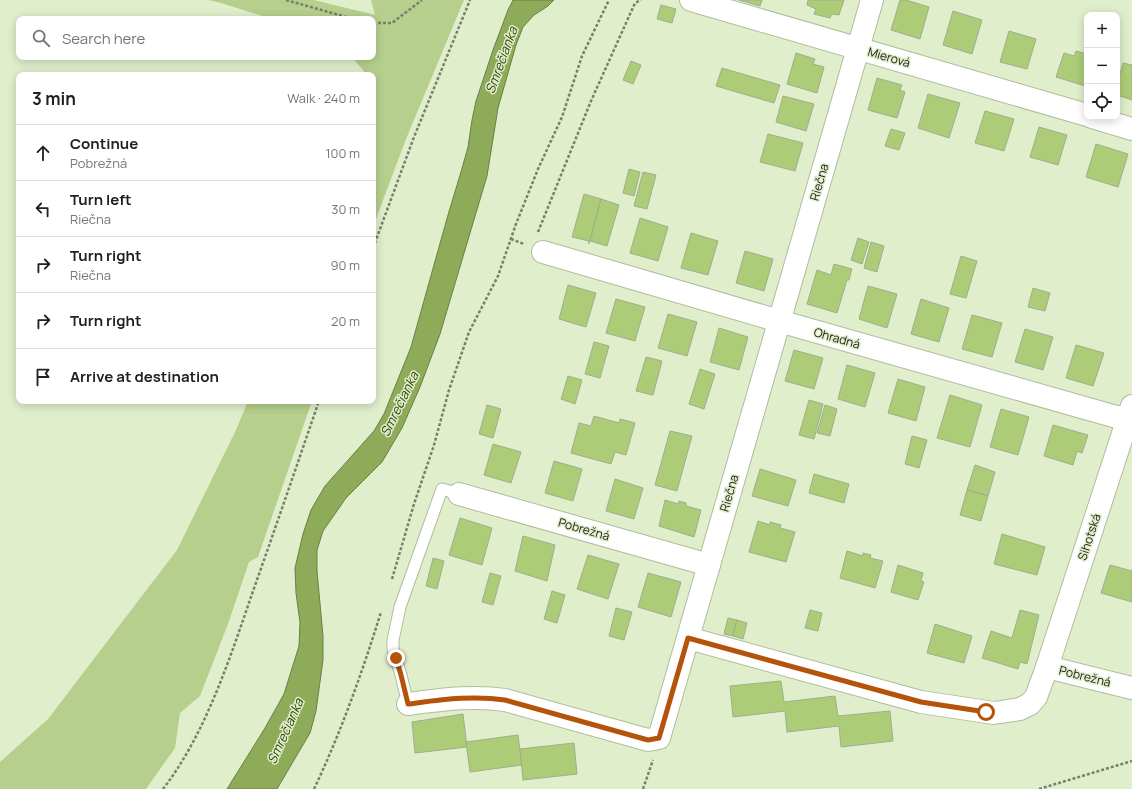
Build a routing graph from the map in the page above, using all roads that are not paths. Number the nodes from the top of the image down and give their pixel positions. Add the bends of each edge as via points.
1 (691, 0) edge
2 (872, 0) edge
3 (858, 48) junction
4 (1084, 114) edge
5 (1102, 120) edge
6 (1132, 129) edge
7 (543, 252) road end
8 (779, 321) junction
9 (1131, 415) edge
10 (459, 494) joint
11 (709, 564) junction
12 (688, 638) junction
13 (1047, 667) junction
14 (1132, 688) edge
15 (408, 704) joint

1 - 3 street, Mierová
2 - 3 street, Riečna
3 - 4 street, Mierová
3 - 8 street, Riečna
5 - 6 street
7 - 8 street, Ohradná
8 - 9 street, Ohradná via 1113,416
8 - 11 street, Riečna
9 - 13 street, Sihotská
10 - 11 street, Pobrežná
10 - 15 lane via 442,489 400,607 393,649
11 - 12 street, Riečna
12 - 13 street, Pobrežná via 921,702 994,713 1020,709 1030,704 1036,697
12 - 15 street, Riečna via 659,738 648,740 505,700 472,697
13 - 14 street, Pobrežná

